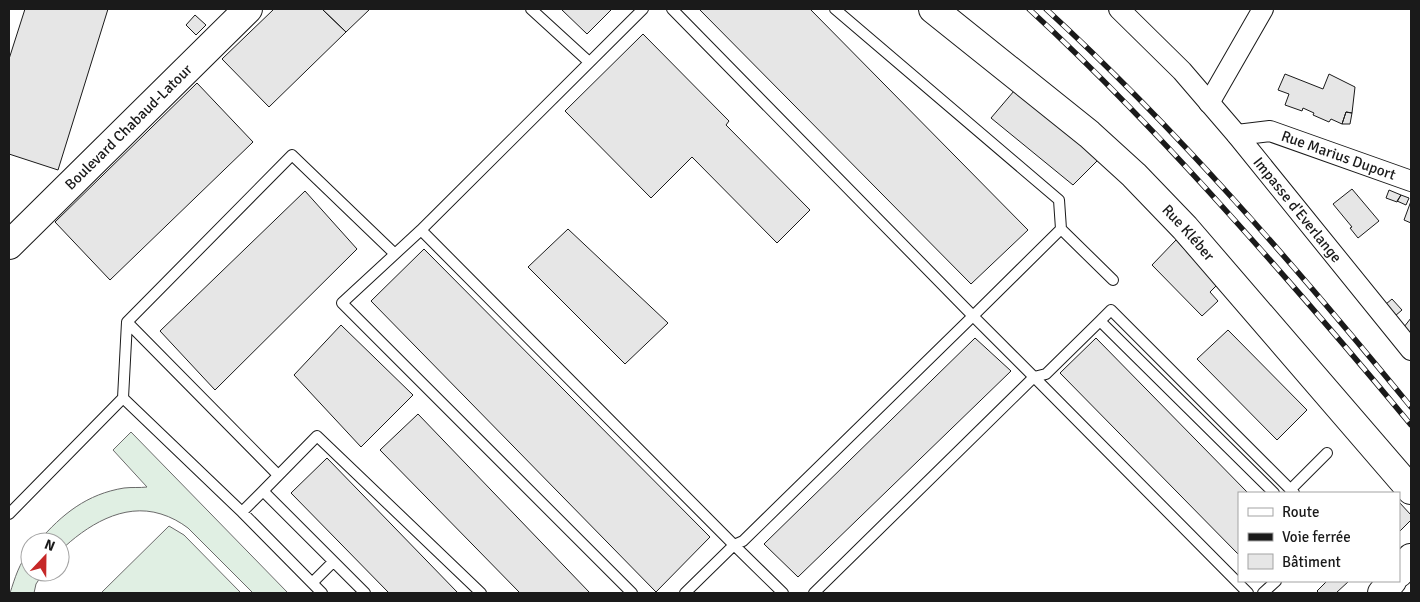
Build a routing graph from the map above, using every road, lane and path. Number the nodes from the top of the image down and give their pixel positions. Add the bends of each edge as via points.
1 (248, 9) edge
2 (531, 9) edge
3 (643, 9) edge
4 (672, 9) edge
5 (834, 9) edge
6 (933, 9) edge
7 (1119, 9) edge
8 (1263, 9) edge
9 (589, 62) junction
10 (1209, 103) junction
11 (1237, 135) junction
12 (1411, 181) edge
13 (1061, 229) junction
14 (421, 230) junction
15 (9, 245) edge
16 (395, 254) junction
17 (1113, 280) dead end
18 (973, 316) junction
19 (1100, 321) junction
20 (127, 322) junction
21 (1411, 350) edge
22 (1034, 377) junction
23 (123, 398) junction
24 (1327, 453) dead end
25 (278, 475) junction
26 (1411, 490) edge
27 (263, 491) junction
28 (1292, 491) edge
29 (1273, 492) edge
30 (242, 512) junction
31 (9, 514) edge
32 (734, 545) junction
33 (1411, 558) edge
34 (333, 562) junction
35 (1400, 572) edge
36 (1275, 582) edge
37 (1391, 582) edge
38 (312, 583) junction
39 (322, 593) edge
40 (365, 593) edge
41 (481, 593) edge
42 (632, 593) edge
43 (685, 593) edge
44 (783, 593) edge
45 (814, 593) edge
46 (1248, 593) edge
47 (1263, 593) edge
48 (1382, 593) edge

1 - 15 street, Boulevard Chabaud-Latour
2 - 9 lane
3 - 9 lane
4 - 18 lane
5 - 13 lane via 1059,200
6 - 26 street, Rue Kléber via 1089,134 1134,175 1185,228
7 - 10 street, Impasse d'Everlange via 1182,71
8 - 10 street
9 - 14 lane
10 - 11 street, Impasse d'Everlange
11 - 12 street, Rue Marius Duport via 1270,131
11 - 21 street, Impasse d'Everlange
13 - 17 lane
13 - 18 lane
14 - 16 lane
14 - 32 lane
16 - 20 lane via 292,155
16 - 42 lane via 342,303
18 - 22 lane
18 - 32 lane via 743,541
19 - 22 lane via 1046,374
19 - 28 lane via 1111,310
19 - 29 lane
20 - 23 lane
20 - 25 lane
22 - 45 lane
22 - 46 lane
23 - 30 lane
23 - 31 lane
24 - 28 lane
25 - 27 lane
25 - 41 lane via 317,436
27 - 30 lane
27 - 34 lane
30 - 38 lane
32 - 43 lane
32 - 44 lane
33 - 35 street
34 - 38 lane
34 - 40 lane
36 - 47 lane
37 - 48 street
38 - 39 lane

